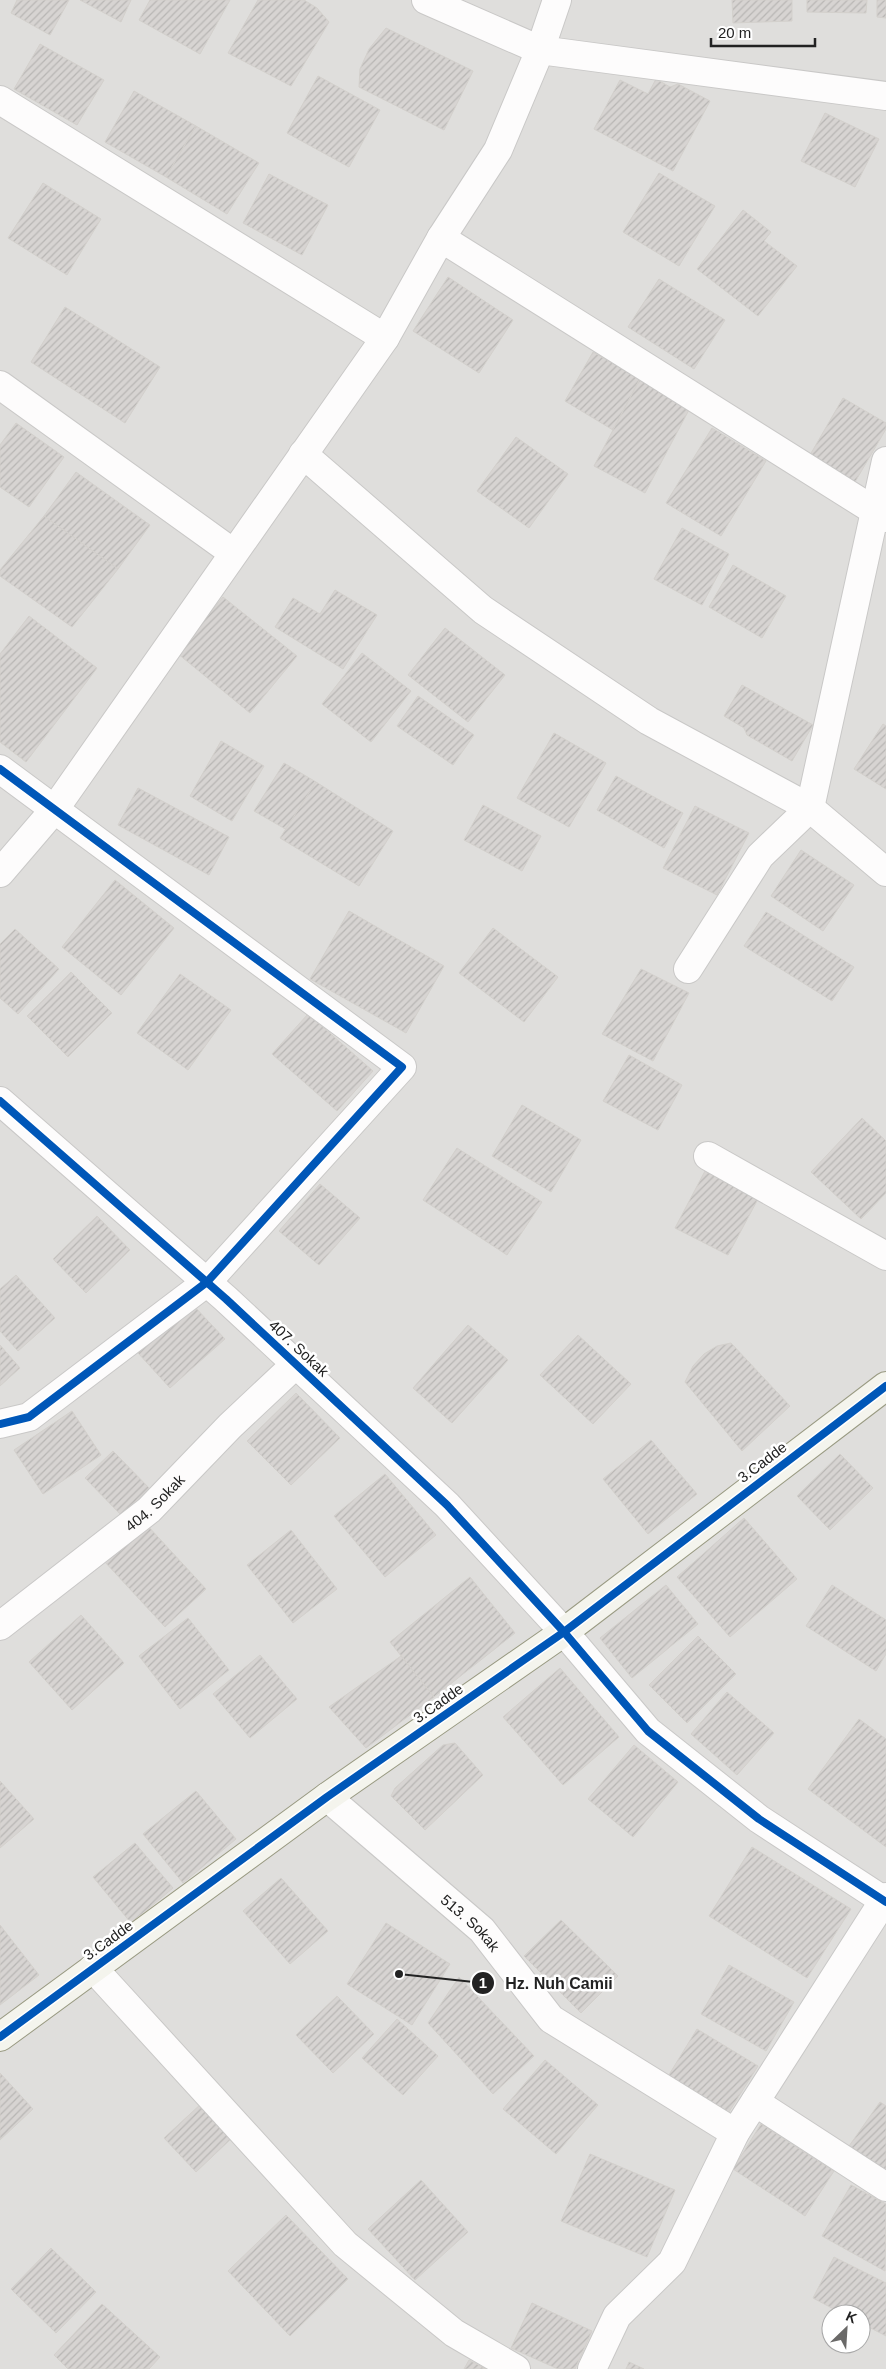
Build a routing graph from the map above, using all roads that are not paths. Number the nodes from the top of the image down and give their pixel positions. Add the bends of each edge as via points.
1 (426, 0) edge
2 (557, 0) edge
3 (540, 50) junction
4 (886, 96) edge
5 (0, 100) edge
6 (441, 238) junction
7 (385, 338) junction
8 (0, 385) edge
9 (303, 454) junction
10 (886, 461) edge
11 (880, 515) edge
12 (232, 552) junction
13 (0, 769) edge
14 (810, 808) junction
15 (54, 810) junction
16 (886, 872) edge
17 (0, 873) edge
18 (688, 969) dead end
19 (0, 1101) edge
20 (708, 1156) dead end
21 (886, 1256) edge
22 (207, 1282) junction
23 (296, 1364) junction
24 (886, 1387) edge
25 (0, 1424) edge
26 (0, 1626) edge
27 (564, 1632) junction
28 (327, 1797) junction
29 (885, 1900) edge
30 (93, 1968) junction
31 (0, 2037) edge
32 (755, 2102) junction
33 (735, 2133) junction
34 (886, 2187) edge
35 (516, 2369) edge
36 (592, 2369) edge

1 - 3 street
2 - 3 street
3 - 4 street
3 - 6 street via 498,150
5 - 7 street
6 - 7 street
6 - 11 street
7 - 9 street
8 - 12 street
9 - 12 street
9 - 14 street via 483,610 650,721
10 - 11 street
11 - 14 street
12 - 15 street
13 - 15 street
14 - 16 street
14 - 18 street via 760,856
15 - 17 street
15 - 22 street via 402,1067
19 - 22 street, 407. Sokak
20 - 21 street
22 - 23 street, 407. Sokak
22 - 25 street via 30,1417
23 - 26 street, 404. Sokak via 230,1426 149,1510
23 - 27 street, 407. Sokak via 447,1505
24 - 27 street, 3.Cadde
27 - 28 street, 3.Cadde
27 - 29 street, 407. Sokak via 648,1731 759,1819
28 - 30 street, 3.Cadde
28 - 33 street, 513. Sokak via 482,1930 551,2019
29 - 32 street
30 - 31 street, 3.Cadde
30 - 35 street via 346,2244 454,2333
32 - 33 street
32 - 34 street
33 - 36 street via 672,2262 617,2316

